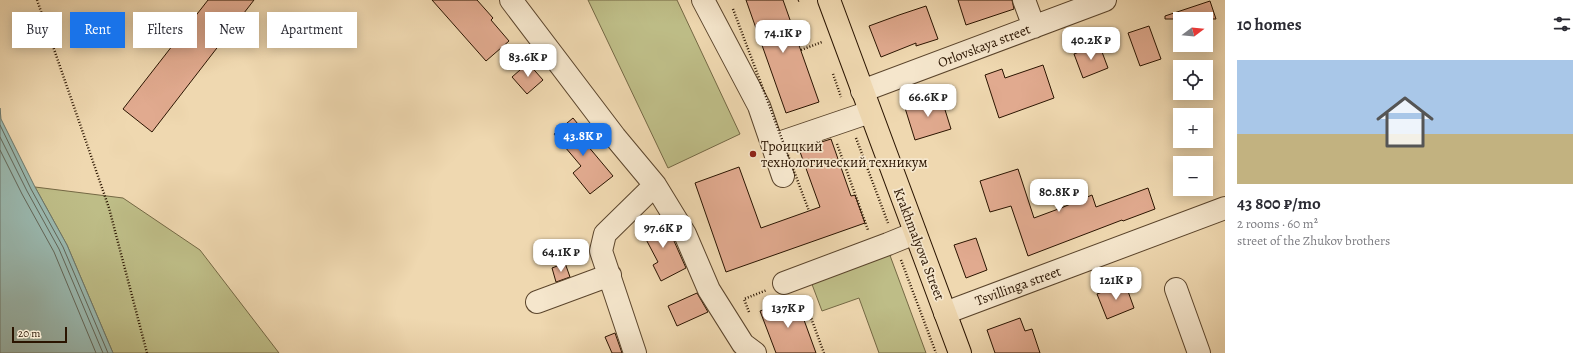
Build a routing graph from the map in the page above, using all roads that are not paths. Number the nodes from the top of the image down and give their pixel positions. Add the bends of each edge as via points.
1 (511, 0) edge
2 (703, 0) edge
3 (829, 0) edge
4 (1024, 0) edge
5 (1105, 0) edge
6 (1034, 27) junction
7 (862, 91) junction
8 (870, 112) junction
9 (773, 145) junction
10 (783, 176) dead end
11 (655, 185) junction
12 (1225, 208) edge
13 (915, 233) junction
14 (610, 275) junction
15 (792, 286) road end
16 (1176, 289) dead end
17 (538, 302) dead end
18 (946, 313) junction
19 (745, 350) edge
20 (635, 353) edge
21 (960, 353) edge
22 (1199, 353) edge

1 - 11 street
2 - 9 street via 759,106
3 - 7 main road, Krakhmalyova Street
4 - 6 street
5 - 6 street, Orlovskaya street
6 - 7 street, Orlovskaya street
7 - 8 main road, Krakhmalyova Street
8 - 9 street
8 - 13 main road, Krakhmalyova Street
9 - 10 street
11 - 14 street via 605,234 601,251
11 - 19 street via 685,234 709,290
12 - 18 street, Tsvillinga street
13 - 15 street
13 - 18 main road, Krakhmalyova Street
14 - 17 street
14 - 20 street
16 - 22 street
18 - 21 main road, Krakhmalyova Street

